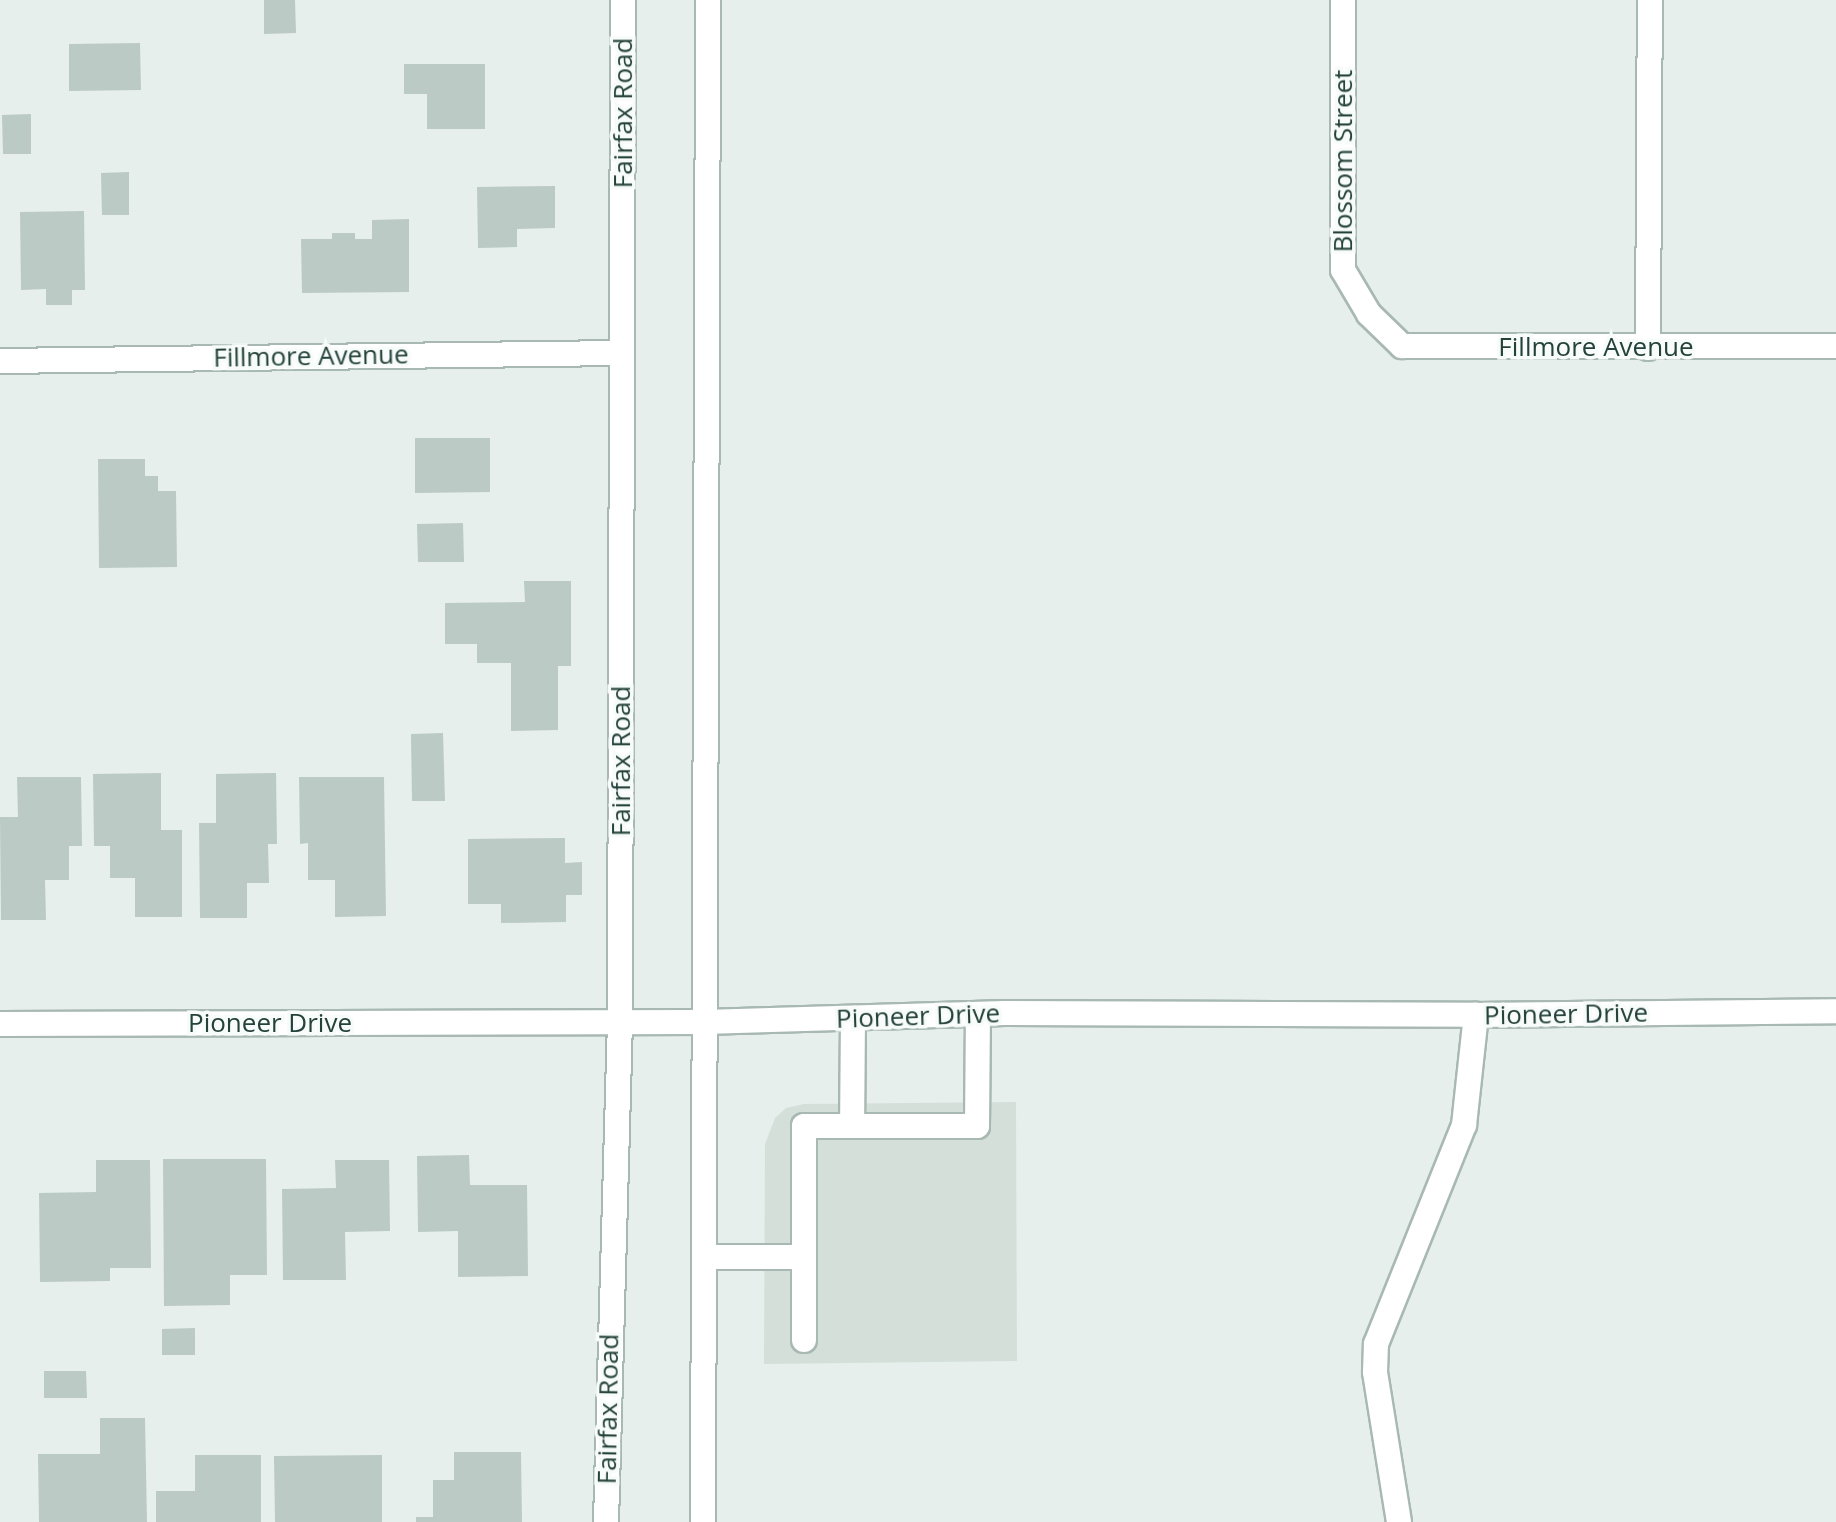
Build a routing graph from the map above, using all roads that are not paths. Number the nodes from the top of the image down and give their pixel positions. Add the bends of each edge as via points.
1 (623, 0) edge
2 (708, 0) edge
3 (1343, 0) edge
4 (1650, 0) edge
5 (1369, 314) joint
6 (1836, 346) edge
7 (1648, 348) junction
8 (622, 353) junction
9 (0, 361) edge
10 (1836, 1011) edge
11 (978, 1014) junction
12 (1476, 1015) junction
13 (853, 1018) junction
14 (620, 1021) junction
15 (704, 1022) junction
16 (0, 1024) edge
17 (852, 1126) junction
18 (704, 1257) junction
19 (804, 1257) junction
20 (804, 1340) dead end
21 (606, 1522) edge
22 (703, 1522) edge
23 (1399, 1522) edge

1 - 8 street, Fairfax Road
2 - 15 street
3 - 5 street, Blossom Street via 1343,270
4 - 7 street
5 - 7 street, Fillmore Avenue via 1402,346
6 - 7 street, Fillmore Avenue
8 - 9 street, Fillmore Avenue
8 - 14 street, Fairfax Road
10 - 12 street, Pioneer Drive
11 - 12 street, Pioneer Drive
11 - 13 street, Pioneer Drive
11 - 17 street via 977,1126
12 - 23 street via 1464,1125 1376,1344 1375,1372
13 - 15 street, Pioneer Drive
13 - 17 street
14 - 15 street, Pioneer Drive
14 - 16 street, Pioneer Drive
14 - 21 street, Fairfax Road
15 - 18 street
17 - 19 street via 804,1126
18 - 19 street
18 - 22 street
19 - 20 street

